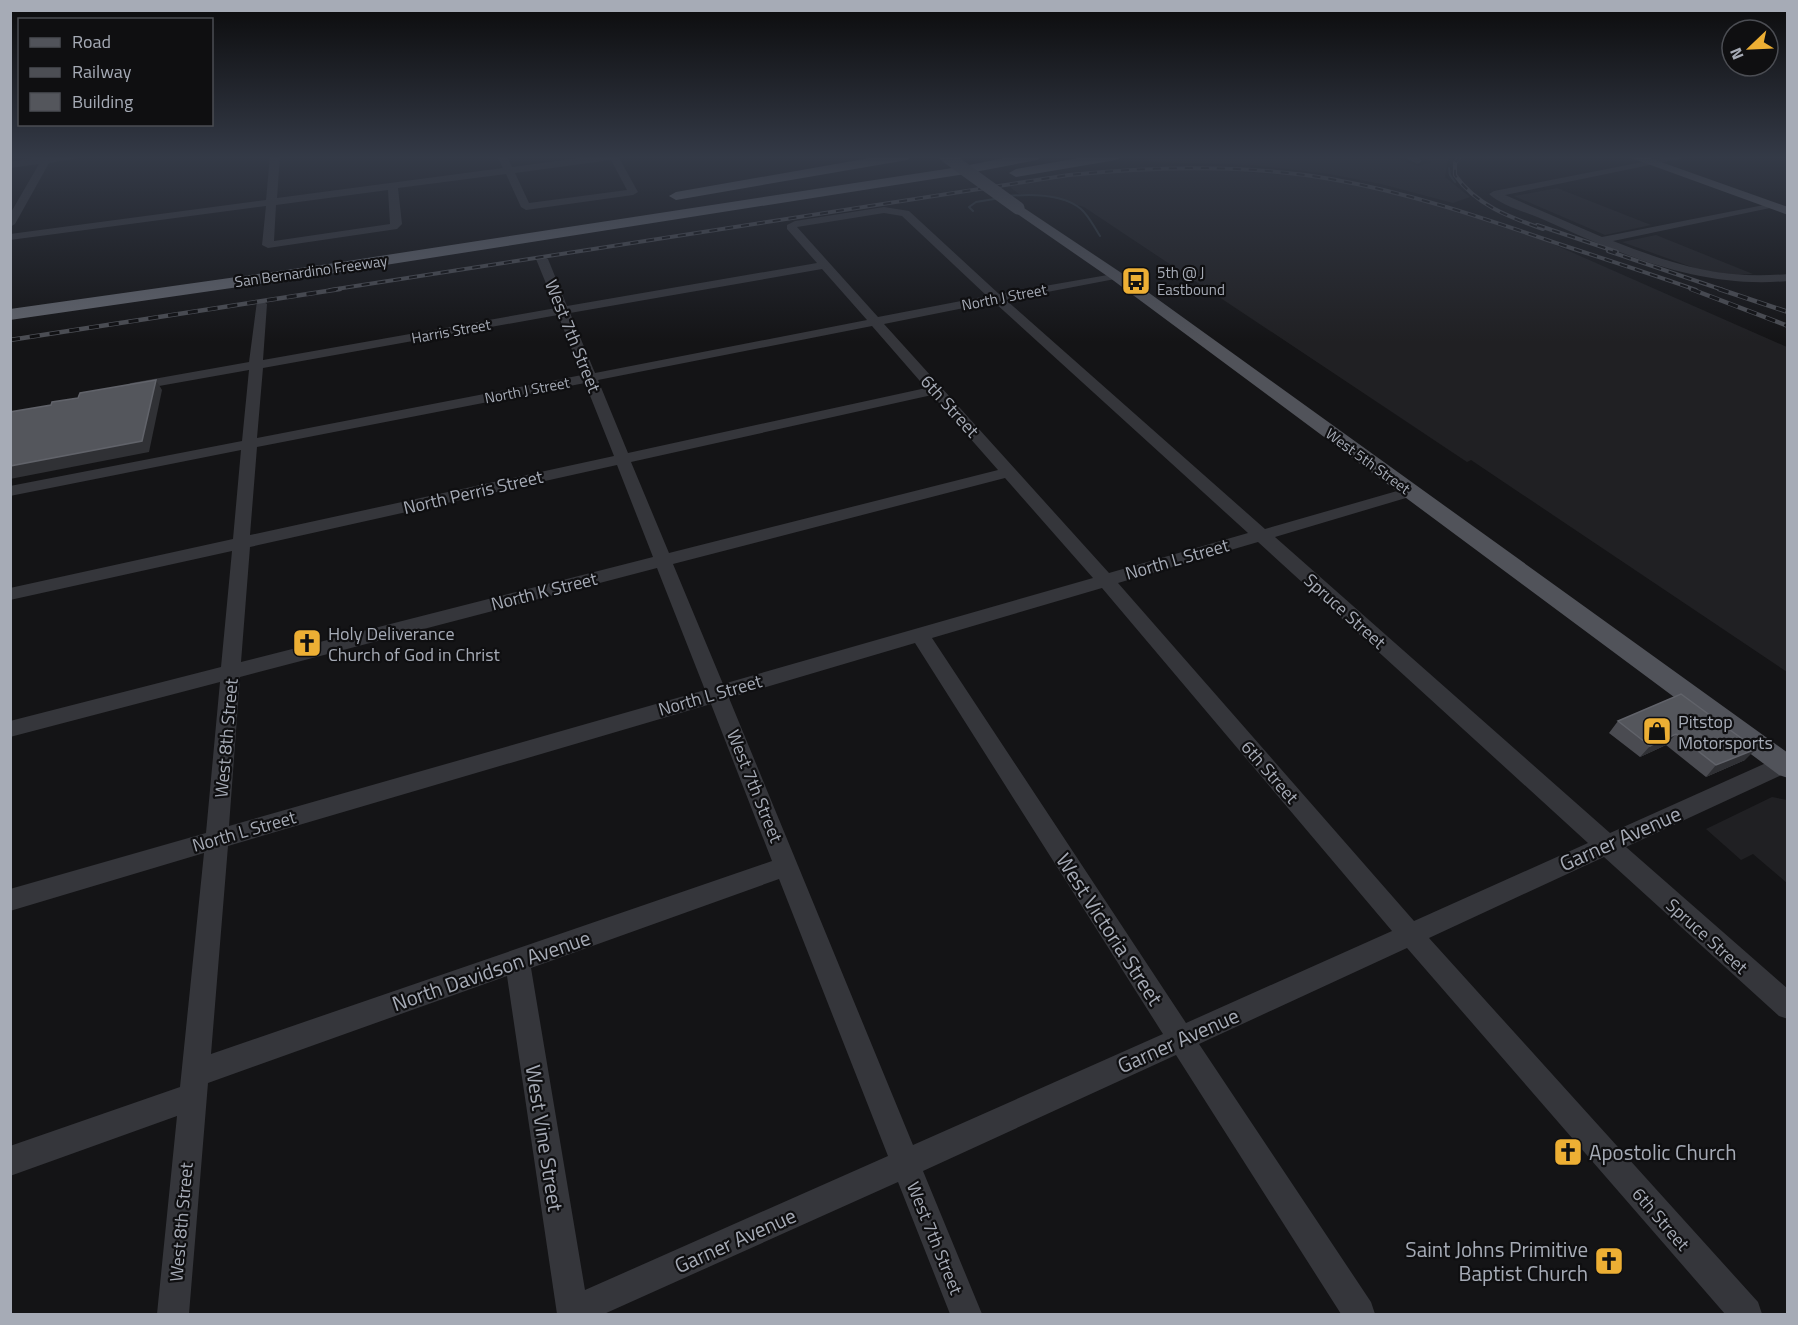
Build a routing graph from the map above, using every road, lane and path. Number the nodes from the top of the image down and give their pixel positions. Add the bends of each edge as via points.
1 (153, 218) edge
2 (271, 218) edge
3 (396, 218) edge
4 (536, 218) edge
5 (576, 218) edge
6 (635, 218) edge
7 (729, 218) edge
8 (834, 218) edge
9 (910, 218) edge
10 (1032, 218) edge
11 (1551, 218) edge
12 (1709, 218) edge
13 (516, 221) dead end
14 (792, 231) joint
15 (398, 233) junction
16 (10, 237) edge
17 (1604, 240) junction
18 (379, 245) dead end
19 (542, 259) dead end
20 (823, 265) junction
21 (328, 269) junction
22 (1115, 275) junction
23 (1788, 277) edge
24 (10, 299) edge
25 (997, 299) junction
26 (261, 304) dead end
27 (563, 311) junction
28 (10, 315) edge
29 (874, 323) junction
30 (256, 365) junction
31 (590, 377) junction
32 (935, 390) junction
33 (112, 391) edge
34 (250, 445) junction
35 (623, 459) junction
36 (1008, 472) junction
37 (10, 491) edge
38 (1410, 492) junction
39 (1261, 535) junction
40 (242, 543) junction
41 (664, 560) junction
42 (1105, 580) junction
43 (10, 594) edge
44 (919, 634) junction
45 (231, 670) junction
46 (717, 693) junction
47 (10, 729) edge
48 (1785, 766) edge
49 (217, 839) junction
50 (1605, 845) junction
51 (788, 866) junction
52 (10, 900) edge
53 (1410, 934) junction
54 (517, 961) junction
55 (1788, 1007) edge
56 (1181, 1038) junction
57 (193, 1085) junction
58 (10, 1161) edge
59 (906, 1163) junction
60 (572, 1313) edge
61 (173, 1314) edge
62 (966, 1314) edge
63 (1359, 1314) edge
64 (1746, 1314) edge

1 - 16 street
2 - 15 street via 268,245
3 - 15 street
4 - 13 highway
5 - 24 highway, San Bernardino Freeway
6 - 21 highway, San Bernardino Freeway
7 - 21 highway via 390,266
8 - 14 street, Spruce Street via 795,224
9 - 25 street, Spruce Street
10 - 22 main road, West 5th Street, bridge
11 - 17 street
12 - 17 street
14 - 20 street, 6th Street
15 - 18 highway
17 - 23 street via 1681,268 1729,280
19 - 27 street, West 7th Street
20 - 27 street, Harris Street
20 - 29 street, 6th Street
21 - 28 highway, San Bernardino Freeway
22 - 25 street, North J Street
22 - 38 main road, West 5th Street
25 - 29 street, North J Street
25 - 39 street, Spruce Street
26 - 30 street, West 8th Street
27 - 30 street, Harris Street
27 - 31 street, West 7th Street
29 - 31 street, North J Street
29 - 32 street, 6th Street
30 - 33 street, Harris Street
30 - 34 street, West 8th Street
31 - 34 street, North J Street
31 - 35 street, West 7th Street
32 - 35 street, North Perris Street
32 - 36 street, 6th Street
34 - 37 street, North J Street
34 - 40 street, West 8th Street
35 - 40 street, North Perris Street
35 - 41 street, West 7th Street
36 - 41 street, North K Street
36 - 42 street, 6th Street
38 - 39 street, North L Street
38 - 48 main road, West 5th Street
39 - 42 street, North L Street
39 - 50 street, Spruce Street
40 - 43 street, North Perris Street
40 - 45 street, West 8th Street
41 - 45 street, North K Street
41 - 46 street, West 7th Street
42 - 44 street, North L Street
42 - 53 street, 6th Street
44 - 46 street, North L Street
44 - 56 street, West Victoria Street
45 - 47 street, North K Street
45 - 49 street, West 8th Street
46 - 49 street, North L Street
46 - 51 street, West 7th Street
48 - 50 street, Garner Avenue
49 - 52 street, North L Street
49 - 57 street, West 8th Street
50 - 53 street, Garner Avenue
50 - 55 street, Spruce Street
51 - 54 street, North Davidson Avenue
51 - 59 street, West 7th Street
53 - 56 street, Garner Avenue
53 - 64 street, 6th Street
54 - 57 street, North Davidson Avenue
54 - 60 street, West Vine Street
56 - 59 street, Garner Avenue
56 - 63 street, West Victoria Street
57 - 58 street, North Davidson Avenue
57 - 61 street, West 8th Street
59 - 60 street, Garner Avenue
59 - 62 street, West 7th Street

